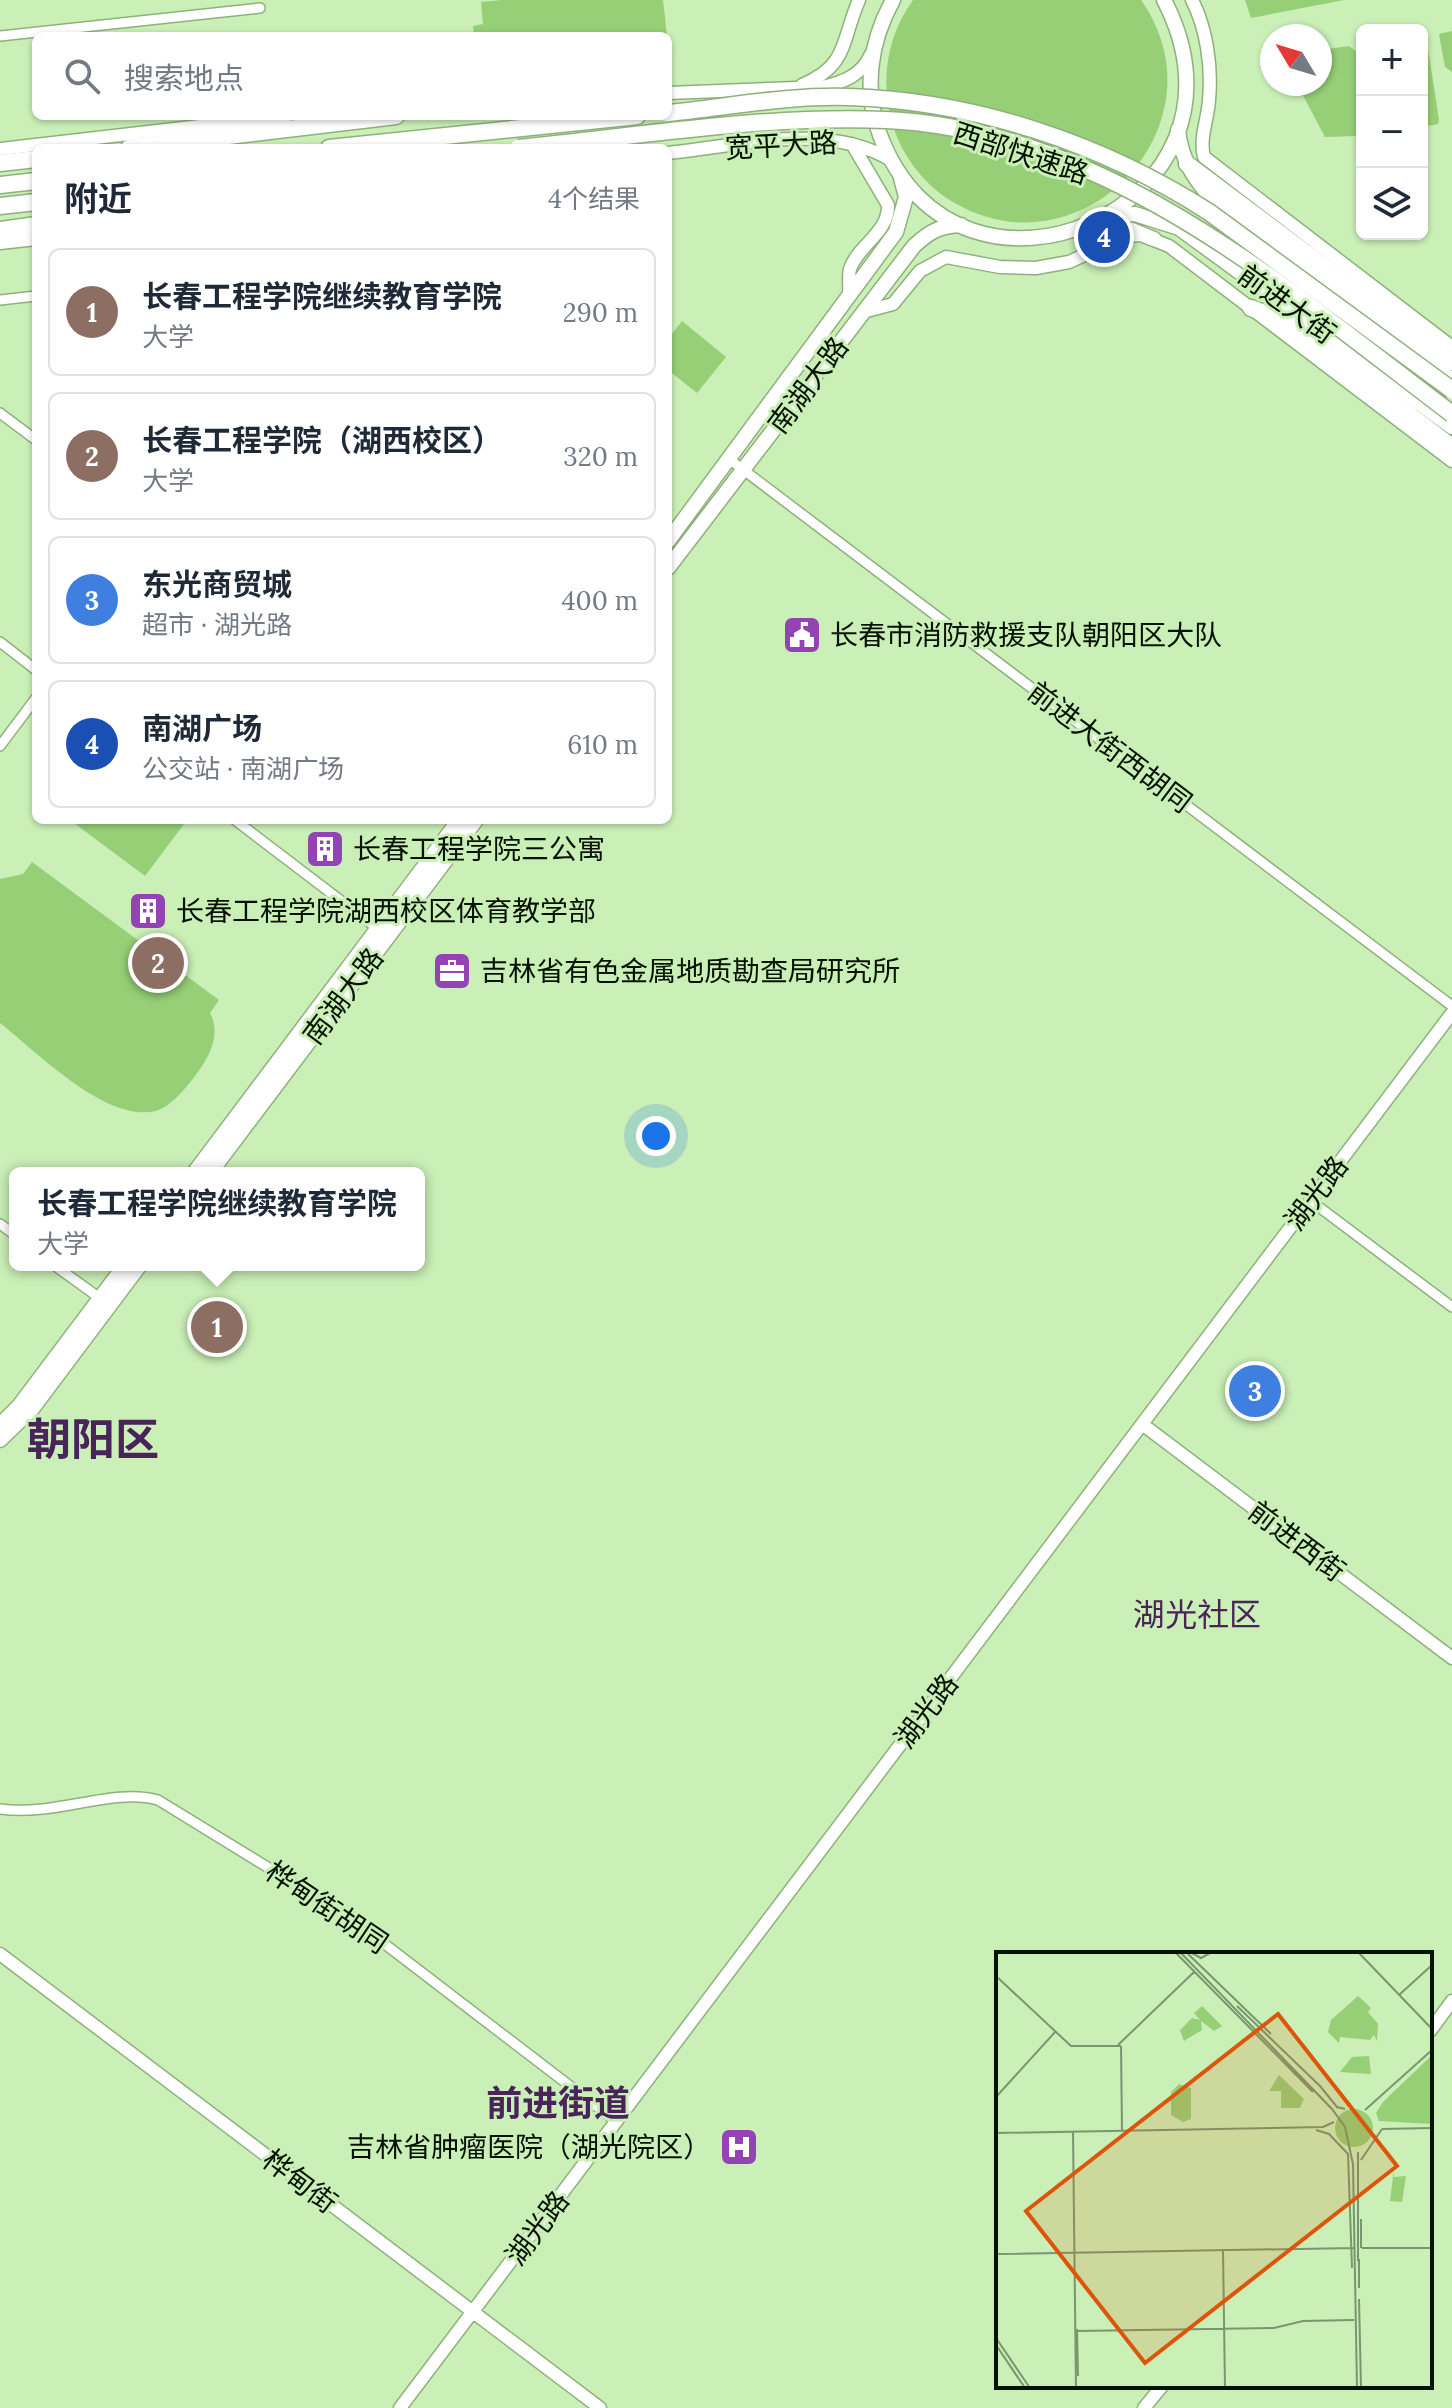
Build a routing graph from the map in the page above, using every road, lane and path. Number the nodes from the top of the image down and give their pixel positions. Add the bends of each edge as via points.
1 (859, 0) edge
2 (893, 0) edge
3 (1164, 0) edge
4 (1192, 0) edge
5 (260, 8) dead end
6 (37, 32) edge
7 (32, 33) edge
8 (0, 36) edge
9 (874, 48) junction
10 (795, 89) junction
11 (672, 93) edge
12 (672, 113) edge
13 (252, 120) edge
14 (362, 120) edge
15 (598, 120) edge
16 (1178, 127) junction
17 (846, 140) junction
18 (43, 144) edge
19 (162, 144) edge
20 (368, 144) edge
21 (559, 144) edge
22 (32, 145) edge
23 (0, 149) edge
24 (672, 153) edge
25 (32, 159) edge
26 (891, 160) junction
27 (0, 163) edge
28 (1187, 164) junction
29 (900, 174) junction
30 (32, 181) edge
31 (0, 185) edge
32 (32, 202) edge
33 (0, 206) edge
34 (1107, 217) junction
35 (1093, 224) junction
36 (964, 225) junction
37 (32, 226) edge
38 (0, 230) edge
39 (32, 239) edge
40 (1154, 239) junction
41 (0, 243) edge
42 (1268, 292) junction
43 (32, 296) edge
44 (0, 300) edge
45 (848, 301) junction
46 (1251, 308) junction
47 (863, 312) junction
48 (1290, 323) junction
49 (1452, 347) edge
50 (1452, 362) edge
51 (1452, 380) edge
52 (1452, 390) edge
53 (0, 413) edge
54 (1452, 414) edge
55 (1452, 427) edge
56 (32, 437) edge
57 (1452, 447) edge
58 (729, 459) junction
59 (1452, 461) edge
60 (743, 470) junction
61 (672, 536) edge
62 (672, 563) edge
63 (0, 642) edge
64 (32, 667) edge
65 (32, 703) edge
66 (0, 746) edge
67 (240, 824) edge
68 (456, 824) edge
69 (473, 824) edge
70 (383, 932) junction
71 (1452, 1006) edge
72 (1452, 1013) edge
73 (199, 1167) edge
74 (214, 1167) edge
75 (1311, 1201) junction
76 (62, 1271) edge
77 (121, 1271) edge
78 (136, 1271) edge
79 (101, 1299) junction
80 (1452, 1307) edge
81 (1142, 1424) junction
82 (0, 1425) edge
83 (0, 1440) edge
84 (1452, 1658) edge
85 (0, 1809) edge
86 (0, 1954) edge
87 (1452, 2001) edge
88 (1432, 2028) edge
89 (617, 2122) junction
90 (473, 2312) junction
91 (1160, 2388) edge
92 (400, 2408) edge
93 (600, 2408) edge
94 (1144, 2408) edge

1 - 10 street via 834,66
2 - 9 main road
3 - 16 main road via 1184,62 1185,95
4 - 49 street via 1210,69 1204,157
5 - 6 street
7 - 8 street
9 - 10 street, 宽平大路 via 859,72 842,83
9 - 26 main road via 871,97
10 - 11 street, 宽平大路
12 - 52 highway, 西部快速路, bridge via 850,97 937,105 1061,139 1171,187
13 - 18 street
14 - 19 highway
15 - 20 highway
16 - 28 main road, 前进大街
16 - 34 main road via 1146,185
17 - 24 street, 宽平大路
17 - 26 street, 宽平大路
17 - 45 street via 860,152 888,205 885,223 850,270
21 - 54 highway, 西部快速路, bridge via 812,119 889,120 979,135 1040,153 1160,206 1233,251
22 - 23 street
25 - 27 highway
26 - 29 main road
28 - 50 highway
28 - 51 main road, 前进大街 via 1213,200
29 - 36 main road via 935,209
29 - 45 main road, 南湖大路 via 906,197 903,217
30 - 31 highway
32 - 33 highway
34 - 35 main road
34 - 42 main road, 前进大街 via 1135,214 1179,228
35 - 36 main road via 1028,239
35 - 40 main road
36 - 47 main road, 南湖大路 via 930,231
37 - 38 highway
39 - 41 street
40 - 46 street, 前进大街
40 - 47 street via 1126,236 1069,262 1036,268 946,257 920,271 893,304
42 - 48 highway
42 - 55 main road, 前进大街
43 - 44 street
45 - 58 main road, 南湖大路
46 - 48 highway
46 - 59 street, 前进大街
47 - 60 main road, 南湖大路
48 - 57 highway
53 - 56 street
58 - 60 street, 前进大街西胡同
58 - 61 main road, 南湖大路
60 - 62 main road, 南湖大路
60 - 71 street, 前进大街西胡同
63 - 64 street
65 - 66 street
67 - 70 street
68 - 70 main road, 南湖大路
69 - 70 main road, 南湖大路
70 - 73 main road, 南湖大路
70 - 74 main road, 南湖大路
72 - 75 street, 湖光路
75 - 80 street
75 - 81 street, 湖光路
76 - 79 street
77 - 79 main road
78 - 83 main road via 32,1409
79 - 82 main road
81 - 84 street, 前进西街
81 - 89 street, 湖光路
85 - 89 street, 桦甸街胡同 via 27,1813 136,1794 158,1800 352,1919
86 - 90 street, 桦甸街
87 - 88 street
89 - 90 street, 湖光路
90 - 92 street, 湖光路
90 - 93 street, 桦甸街
91 - 94 street

